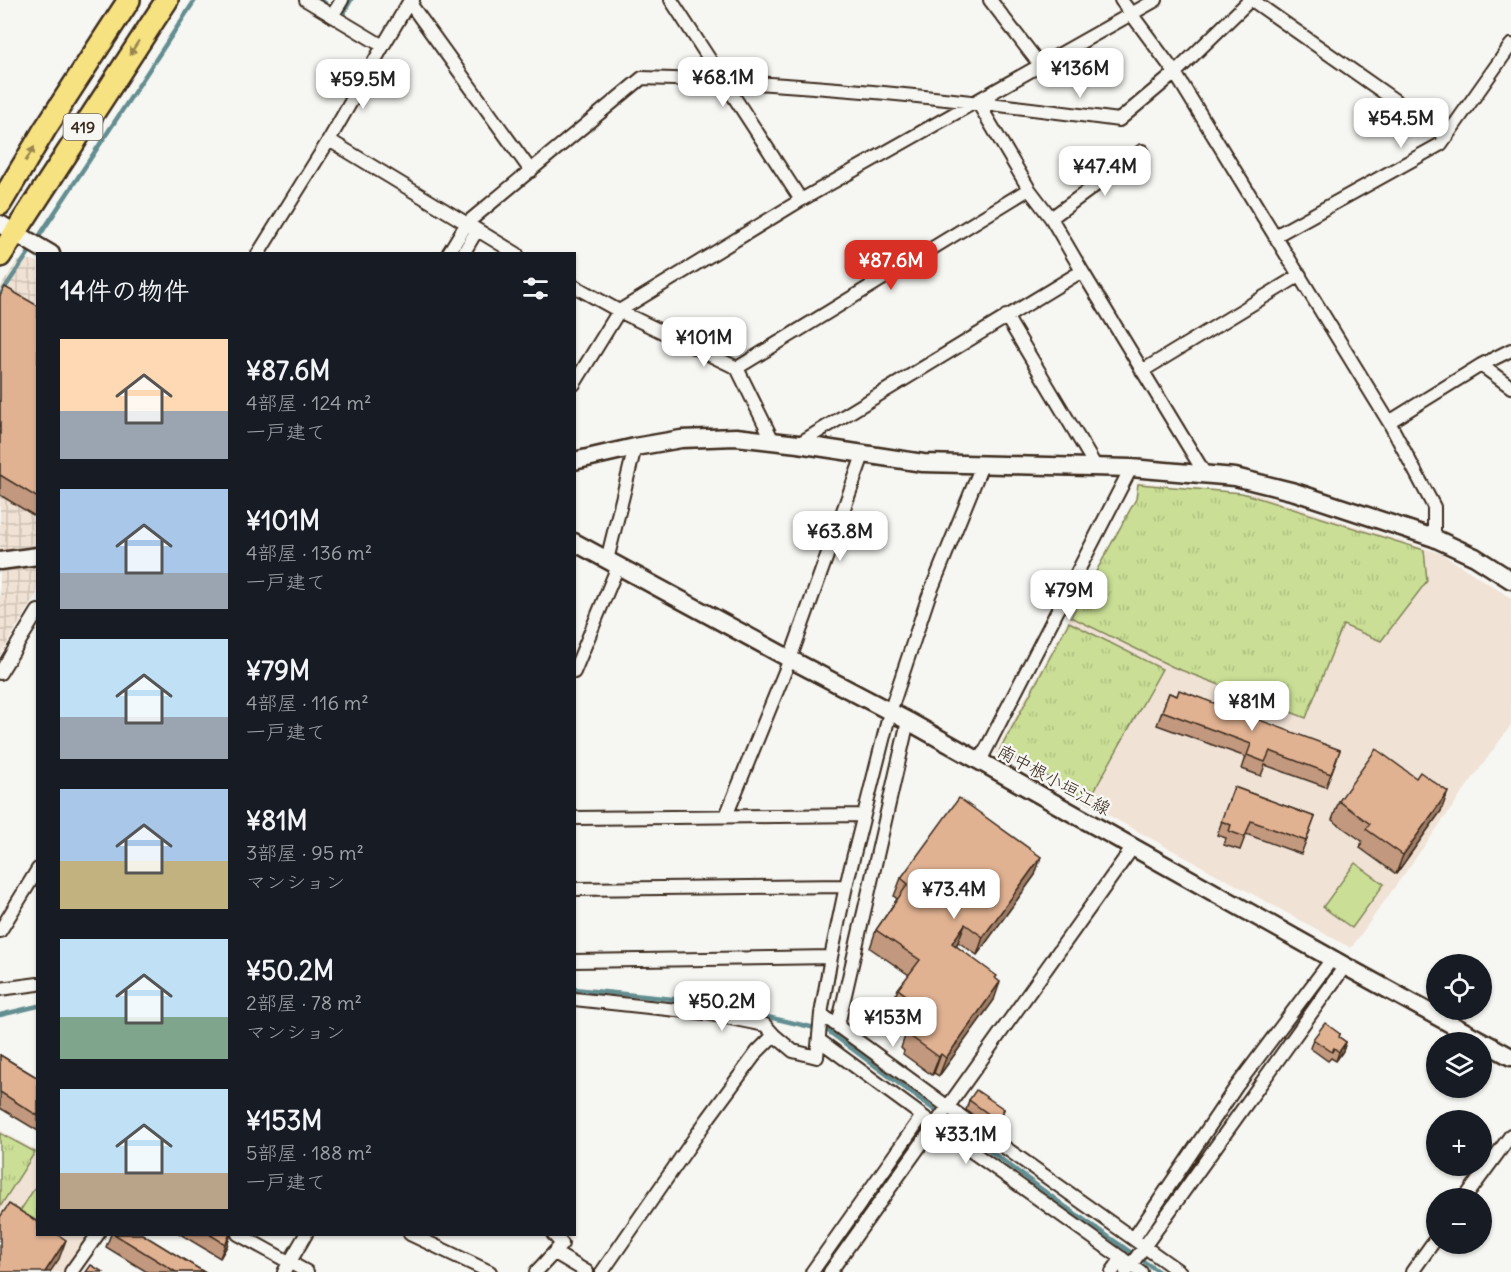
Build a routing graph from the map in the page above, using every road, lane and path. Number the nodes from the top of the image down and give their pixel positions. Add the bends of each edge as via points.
1 (129, 0) edge
2 (167, 0) edge
3 (306, 0) edge
4 (342, 0) edge
5 (671, 0) edge
6 (990, 0) edge
7 (1121, 0) edge
8 (1156, 0) edge
9 (1251, 0) edge
10 (411, 1) edge
11 (1268, 4) edge
12 (1132, 13) junction
13 (332, 16) junction
14 (1511, 45) edge
15 (383, 46) junction
16 (1040, 65) junction
17 (1175, 73) junction
18 (723, 80) junction
19 (977, 101) junction
20 (1447, 137) junction
21 (328, 140) junction
22 (1142, 151) dead end
23 (531, 171) junction
24 (1029, 189) junction
25 (801, 200) junction
26 (0, 204) edge
27 (1051, 218) junction
28 (472, 226) junction
29 (8, 229) edge
30 (1275, 236) junction
31 (48, 252) edge
32 (259, 252) edge
33 (450, 252) edge
34 (464, 252) edge
35 (514, 252) edge
36 (0, 256) edge
37 (1082, 271) junction
38 (1300, 275) junction
39 (576, 287) edge
40 (619, 311) junction
41 (1006, 316) junction
42 (1511, 350) edge
43 (1481, 365) junction
44 (737, 368) junction
45 (1142, 371) junction
46 (576, 381) edge
47 (1511, 387) edge
48 (1389, 422) junction
49 (773, 441) junction
50 (798, 444) junction
51 (635, 447) junction
52 (863, 455) junction
53 (576, 461) edge
54 (982, 465) junction
55 (1096, 467) junction
56 (1131, 468) junction
57 (1205, 474) junction
58 (1434, 538) junction
59 (576, 543) edge
60 (36, 556) edge
61 (0, 561) edge
62 (612, 563) junction
63 (1511, 580) edge
64 (36, 614) edge
65 (790, 659) junction
66 (576, 666) edge
67 (0, 673) edge
68 (890, 712) junction
69 (908, 722) junction
70 (980, 761) junction
71 (864, 815) junction
72 (726, 816) junction
73 (576, 818) edge
74 (1133, 847) junction
75 (34, 882) edge
76 (846, 886) junction
77 (576, 889) edge
78 (0, 931) edge
79 (831, 957) junction
80 (576, 961) edge
81 (1338, 963) junction
82 (36, 984) edge
83 (0, 989) edge
84 (576, 999) edge
85 (821, 1016) junction
86 (838, 1025) junction
87 (774, 1035) junction
88 (819, 1039) junction
89 (1511, 1057) edge
90 (947, 1108) junction
91 (922, 1116) junction
92 (936, 1125) junction
93 (1511, 1135) edge
94 (1472, 1188) edge
95 (97, 1236) edge
96 (241, 1236) edge
97 (305, 1236) edge
98 (414, 1236) edge
99 (555, 1236) edge
100 (1141, 1244) junction
101 (1426, 1252) edge
102 (555, 1253) junction
103 (1131, 1266) edge
104 (286, 1267) edge
105 (71, 1272) edge
106 (307, 1272) edge
107 (490, 1272) edge
108 (536, 1272) edge
109 (587, 1272) edge
110 (602, 1272) edge
111 (812, 1272) edge
112 (830, 1272) edge
113 (1112, 1272) edge
114 (1180, 1272) edge
115 (1412, 1272) edge

26 -> 1 highway, 419
2 -> 29 highway, 419
3 - 13 street
4 - 13 street
5 - 18 street
6 - 16 street
7 - 12 street
8 - 12 street
9 - 11 street
9 - 17 street
10 - 15 street
10 - 23 street
11 - 20 street
12 - 16 street
12 - 17 street
13 - 15 street
14 - 20 street
15 - 21 street
16 - 19 street
17 - 19 street via 1119,120
17 - 30 street
18 - 19 street
18 - 23 street via 642,78
18 - 25 street
19 - 24 street
19 - 25 street
20 - 30 street via 1441,144
21 - 28 street
21 - 32 street
22 - 27 street
23 - 28 street
24 - 27 street
24 - 44 street
25 - 40 street
27 - 37 street
28 - 33 street
28 - 34 street
28 - 35 street
29 - 31 main road
29 - 36 highway, 419
30 - 38 street
37 - 41 street
37 - 45 street
38 - 45 street
38 - 48 street
39 - 40 street
40 - 44 street
40 - 46 street
41 - 50 street
41 - 55 street
42 - 43 street
43 - 47 street
43 - 48 street
44 - 49 street
45 - 57 street
48 - 58 street via 1434,507
49 - 50 main road
49 - 51 main road via 701,438
50 - 52 main road
51 - 53 main road
51 - 62 street
52 - 54 main road via 922,464
52 - 65 street
54 - 55 main road
54 - 68 street via 928,597
55 - 56 main road
56 - 57 main road
56 - 70 street
57 - 58 main road via 1236,477 1295,492
58 - 63 main road
59 - 62 main road, 南中根小垣江線
60 - 61 main road
62 - 65 main road, 南中根小垣江線
62 - 66 street
64 - 67 street
65 - 68 main road, 南中根小垣江線
65 - 72 street
68 - 69 main road, 南中根小垣江線
68 - 71 street
69 - 70 main road, 南中根小垣江線
69 - 86 street
70 - 74 main road, 南中根小垣江線
71 - 72 street
71 - 76 street
72 - 73 street
74 - 81 main road, 南中根小垣江線
74 - 90 street
75 - 78 street
76 - 77 street
76 - 79 street
79 - 80 street
79 - 85 street
81 - 89 main road, 南中根小垣江線
81 - 100 street
82 - 83 street
84 - 87 street via 705,1013 765,1025
85 - 86 street
85 - 88 street
86 - 90 street
87 - 88 street via 793,1051 817,1057
87 - 110 street via 707,1120
88 - 91 street
90 - 92 street
90 - 100 street
91 - 92 street
91 - 111 street
92 - 103 street
92 - 112 street
93 - 94 street
95 - 105 street
96 - 104 street
97 - 104 street
98 - 107 street
99 - 102 street via 562,1244
100 - 103 street
100 - 114 street
101 - 115 street
102 - 108 street
102 - 109 street
103 - 113 street
104 - 106 street

